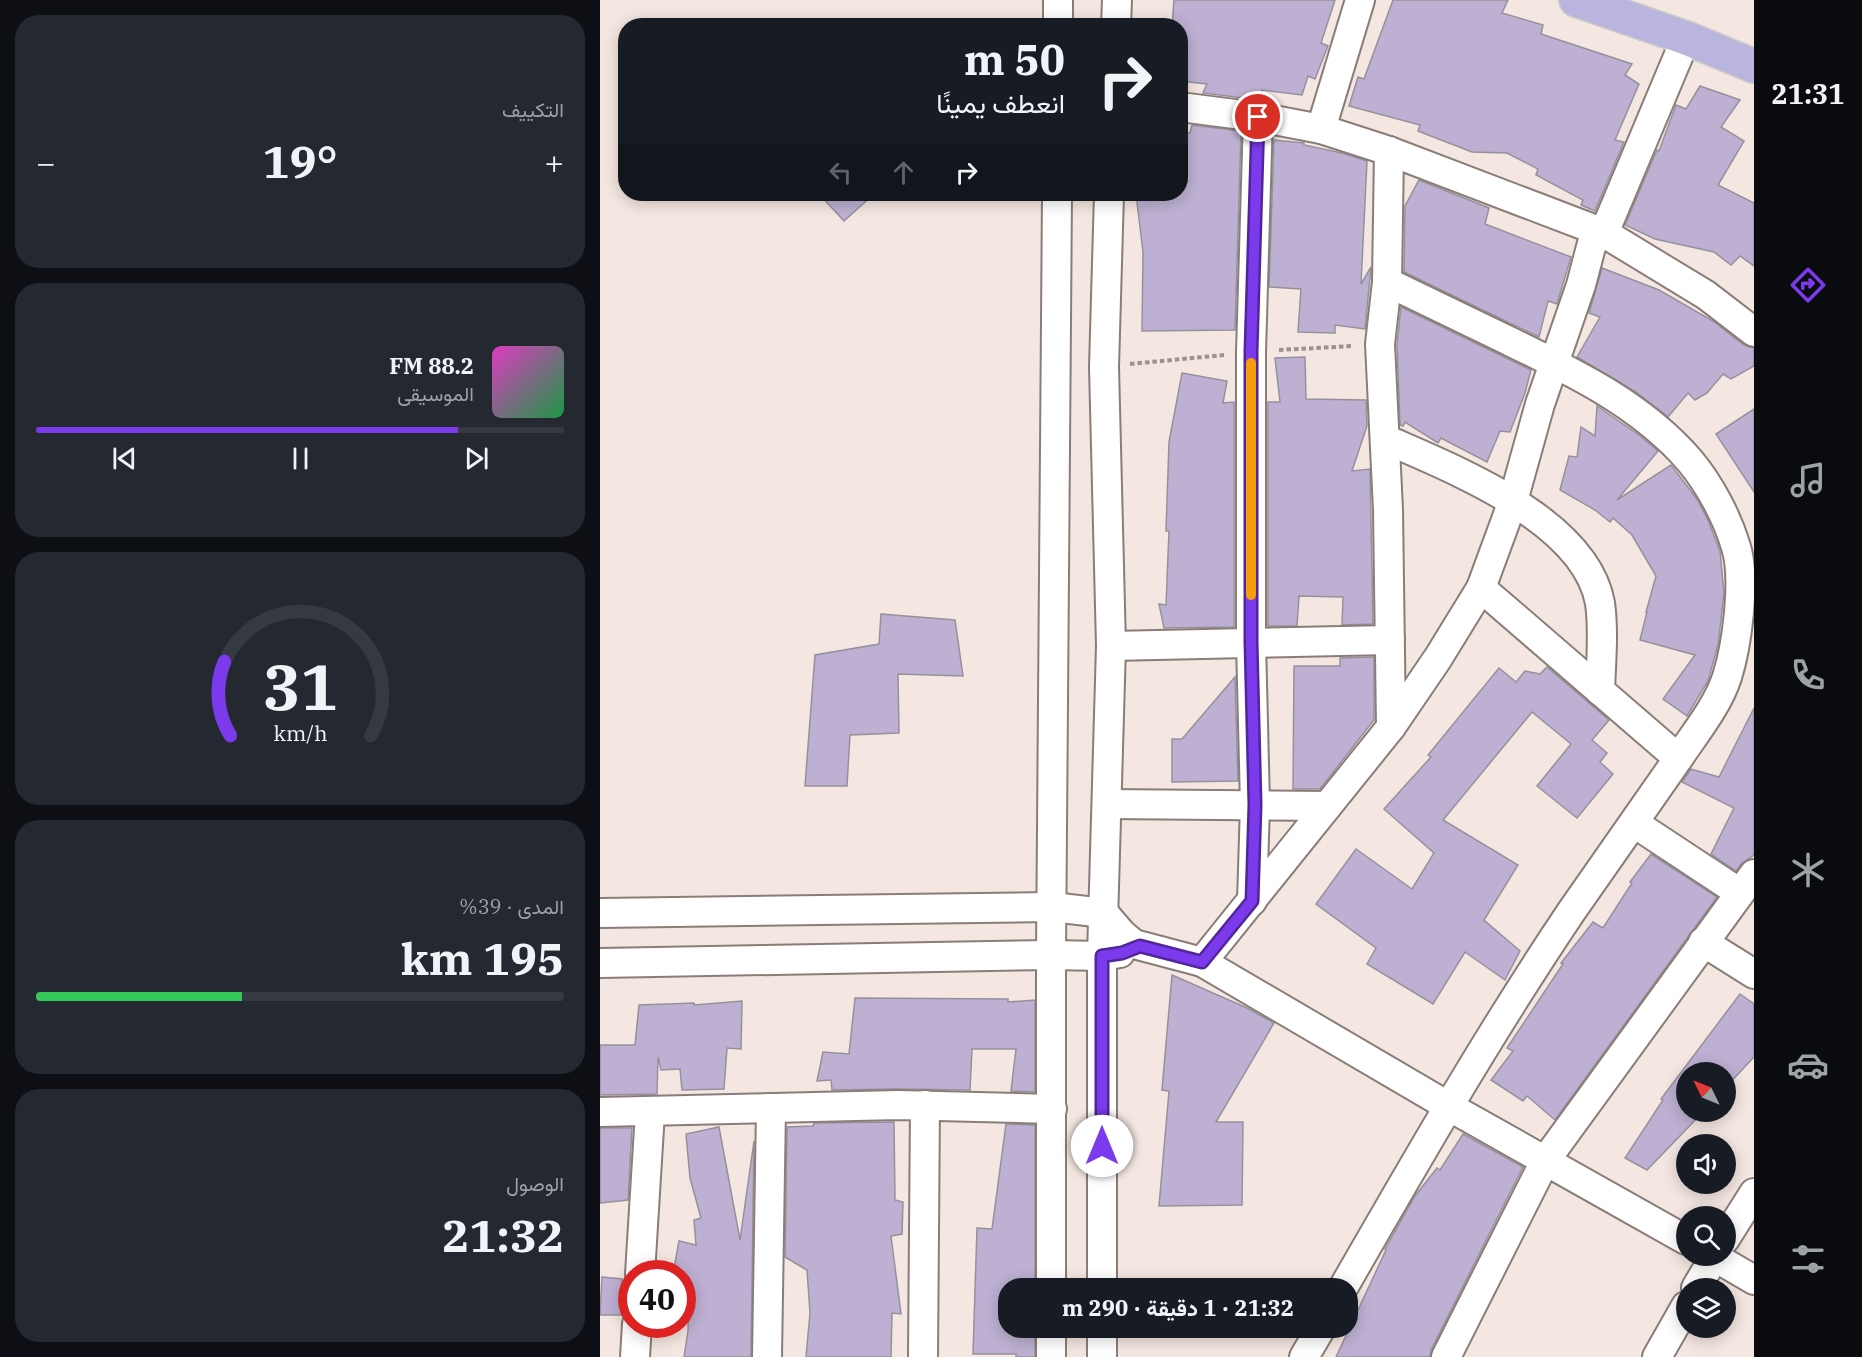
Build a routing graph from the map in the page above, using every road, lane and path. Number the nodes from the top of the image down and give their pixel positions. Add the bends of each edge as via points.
1 (1058, 0) edge
2 (1118, 0) edge
3 (1360, 0) edge
4 (1576, 0) edge
5 (1058, 18) edge
6 (1117, 18) edge
7 (1686, 38) junction
8 (1754, 66) edge
9 (1188, 108) edge
10 (1258, 117) junction
11 (1321, 129) junction
12 (1389, 151) junction
13 (1057, 201) edge
14 (1109, 201) edge
15 (1604, 233) junction
16 (1387, 282) junction
17 (1754, 332) edge
18 (1554, 363) junction
19 (1385, 439) junction
20 (1513, 501) junction
21 (1746, 561) edge
22 (1481, 588) junction
23 (1390, 640) junction
24 (1251, 642) junction
25 (1111, 646) junction
26 (1600, 691) junction
27 (1391, 727) junction
28 (1678, 758) junction
29 (1107, 804) junction
30 (1255, 805) junction
31 (1327, 806) junction
32 (1634, 823) junction
33 (1747, 883) edge
34 (1252, 901) junction
35 (1052, 907) junction
36 (600, 913) edge
37 (1104, 914) junction
38 (1703, 942) junction
39 (1140, 946) junction
40 (1051, 955) junction
41 (1102, 956) junction
42 (1202, 962) junction
43 (600, 963) edge
44 (1754, 974) edge
45 (925, 1105) junction
46 (1448, 1106) junction
47 (771, 1108) junction
48 (1052, 1109) junction
49 (600, 1112) edge
50 (650, 1112) junction
51 (1545, 1161) junction
52 (1754, 1192) edge
53 (1736, 1221) edge
54 (1676, 1234) edge
55 (641, 1260) edge
56 (1735, 1266) edge
57 (1051, 1278) edge
58 (1102, 1278) edge
59 (1349, 1278) edge
60 (1754, 1281) edge
61 (1676, 1324) edge
62 (636, 1338) edge
63 (1051, 1338) edge
64 (1102, 1338) edge
65 (1315, 1338) edge
66 (634, 1357) edge
67 (767, 1357) edge
68 (923, 1357) edge
69 (1051, 1357) edge
70 (1102, 1357) edge
71 (1304, 1357) edge
72 (1446, 1357) edge
73 (1657, 1357) edge

1 - 5 street
2 - 6 street
3 - 11 street
4 - 7 main road
7 - 8 main road
7 - 15 street
9 - 10 street
10 - 11 street
10 - 24 street via 1251,352
11 - 12 street
12 - 15 street
12 - 16 street
13 - 35 street
14 - 25 street via 1104,367
15 - 17 street via 1706,295
15 - 18 street via 1592,243
16 - 18 street
16 - 19 street via 1380,344
18 - 20 street
18 - 21 street via 1632,408 1663,432 1712,494
19 - 20 street
19 - 23 street
20 - 22 street
20 - 26 street via 1559,537 1592,580 1599,603
21 - 28 street via 1726,681
22 - 26 street
22 - 27 street
23 - 24 street
23 - 27 street
24 - 25 street
24 - 30 street
25 - 29 street
26 - 28 street
27 - 31 street
28 - 32 street
29 - 30 street
29 - 37 street
30 - 31 street
30 - 34 street
31 - 34 street
32 - 33 street
32 - 46 street via 1570,914
33 - 38 street
34 - 42 street
35 - 36 street
35 - 37 street
35 - 40 street
37 - 39 street via 1128,940
37 - 41 street
38 - 44 street
38 - 51 street
39 - 41 street
39 - 42 street
40 - 41 street
40 - 43 street
40 - 48 street
41 - 58 street
42 - 46 street
45 - 47 street
45 - 48 street
45 - 68 street
46 - 51 street
46 - 59 street
47 - 50 street
47 - 67 street
48 - 57 street
49 - 50 street
50 - 55 street
51 - 54 street
51 - 72 street
52 - 53 street
56 - 60 street
61 - 73 street
62 - 66 street
63 - 69 street
64 - 70 street
65 - 71 street

